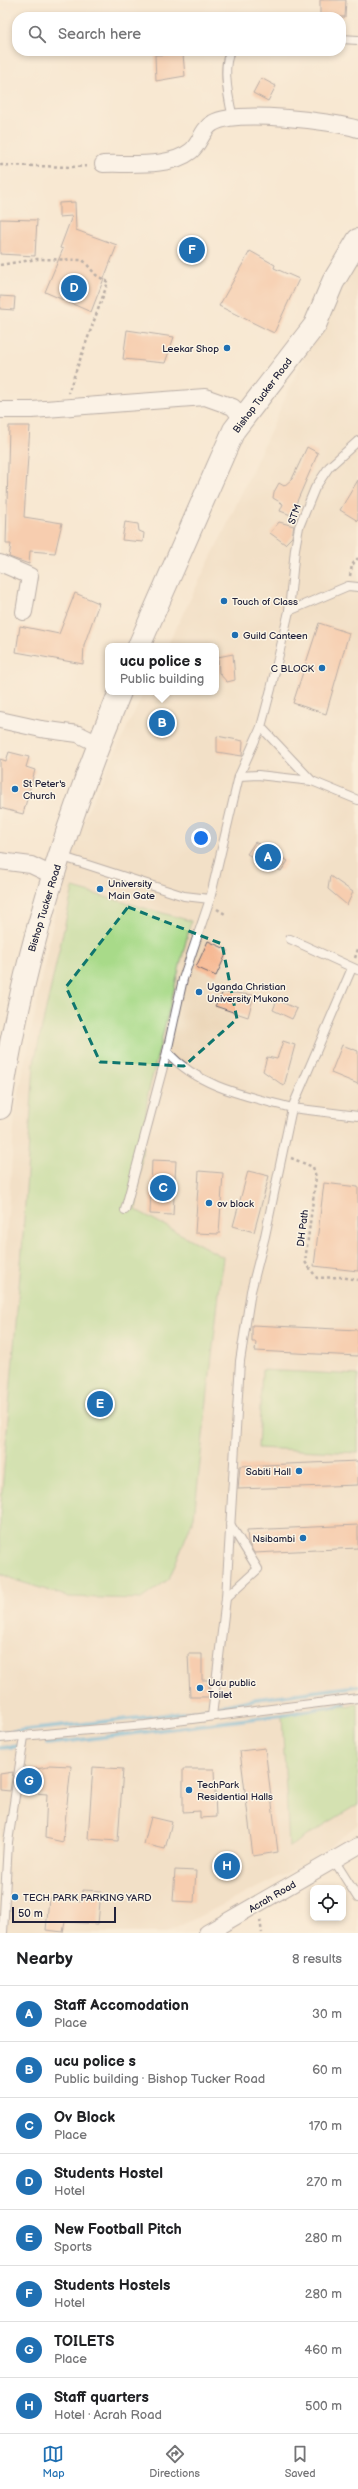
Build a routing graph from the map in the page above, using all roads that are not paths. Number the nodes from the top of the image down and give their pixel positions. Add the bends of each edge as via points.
1 (346, 39) edge
2 (358, 40) edge
3 (228, 56) edge
4 (233, 118) junction
5 (358, 129) edge
6 (103, 164) road end
7 (358, 240) edge
8 (0, 410) edge
9 (243, 420) junction
10 (358, 441) edge
11 (0, 563) edge
12 (358, 587) edge
13 (289, 611) junction
14 (24, 612) dead end
15 (140, 643) edge
16 (119, 695) edge
17 (0, 720) edge
18 (261, 727) junction
19 (98, 744) junction
20 (239, 776) junction
21 (312, 782) junction
22 (358, 800) edge
23 (0, 861) edge
24 (56, 865) junction
25 (210, 899) junction
26 (290, 940) dead end
27 (355, 969) edge
28 (167, 1052) junction
29 (0, 1103) edge
30 (292, 1108) junction
31 (358, 1116) edge
32 (125, 1210) dead end
33 (230, 1524) junction
34 (226, 1598) junction
35 (358, 1698) edge
36 (212, 1716) junction
37 (24, 1737) junction
38 (0, 1738) edge
39 (358, 1846) edge
40 (334, 1860) junction
41 (358, 1898) edge
42 (4, 1933) edge
43 (207, 1933) edge

1 - 2 lane
3 - 4 lane via 228,97
4 - 5 street via 310,120
4 - 6 street via 214,123 205,130 192,150 177,160
7 - 9 main road, Bishop Tucker Road via 333,282 315,325
8 - 9 street via 205,398 233,407
9 - 15 main road, Bishop Tucker Road via 234,430
10 - 13 lane, STM via 329,467 315,488 302,520 295,549
11 - 14 street via 30,576
12 - 13 lane via 348,586
13 - 18 lane, STM
16 - 19 main road, Bishop Tucker Road
17 - 19 street via 78,734
18 - 20 lane, STM
18 - 21 lane
19 - 24 main road, Bishop Tucker Road
20 - 21 lane via 258,775
20 - 25 lane, STM
21 - 22 lane
23 - 24 street
24 - 25 lane via 184,896
24 - 29 main road, Bishop Tucker Road via 24,974
25 - 28 lane, STM via 183,979
26 - 27 lane
27 - 30 lane
28 - 30 lane via 180,1066 219,1088
28 - 32 lane, STM
30 - 31 lane
30 - 33 lane via 251,1291 240,1361
33 - 34 lane
33 - 34 lane via 258,1568
34 - 36 lane
35 - 36 lane
36 - 37 lane
37 - 38 lane
37 - 42 lane via 8,1842
39 - 40 street, Acrah Road
40 - 41 lane
40 - 43 street, Acrah Road

